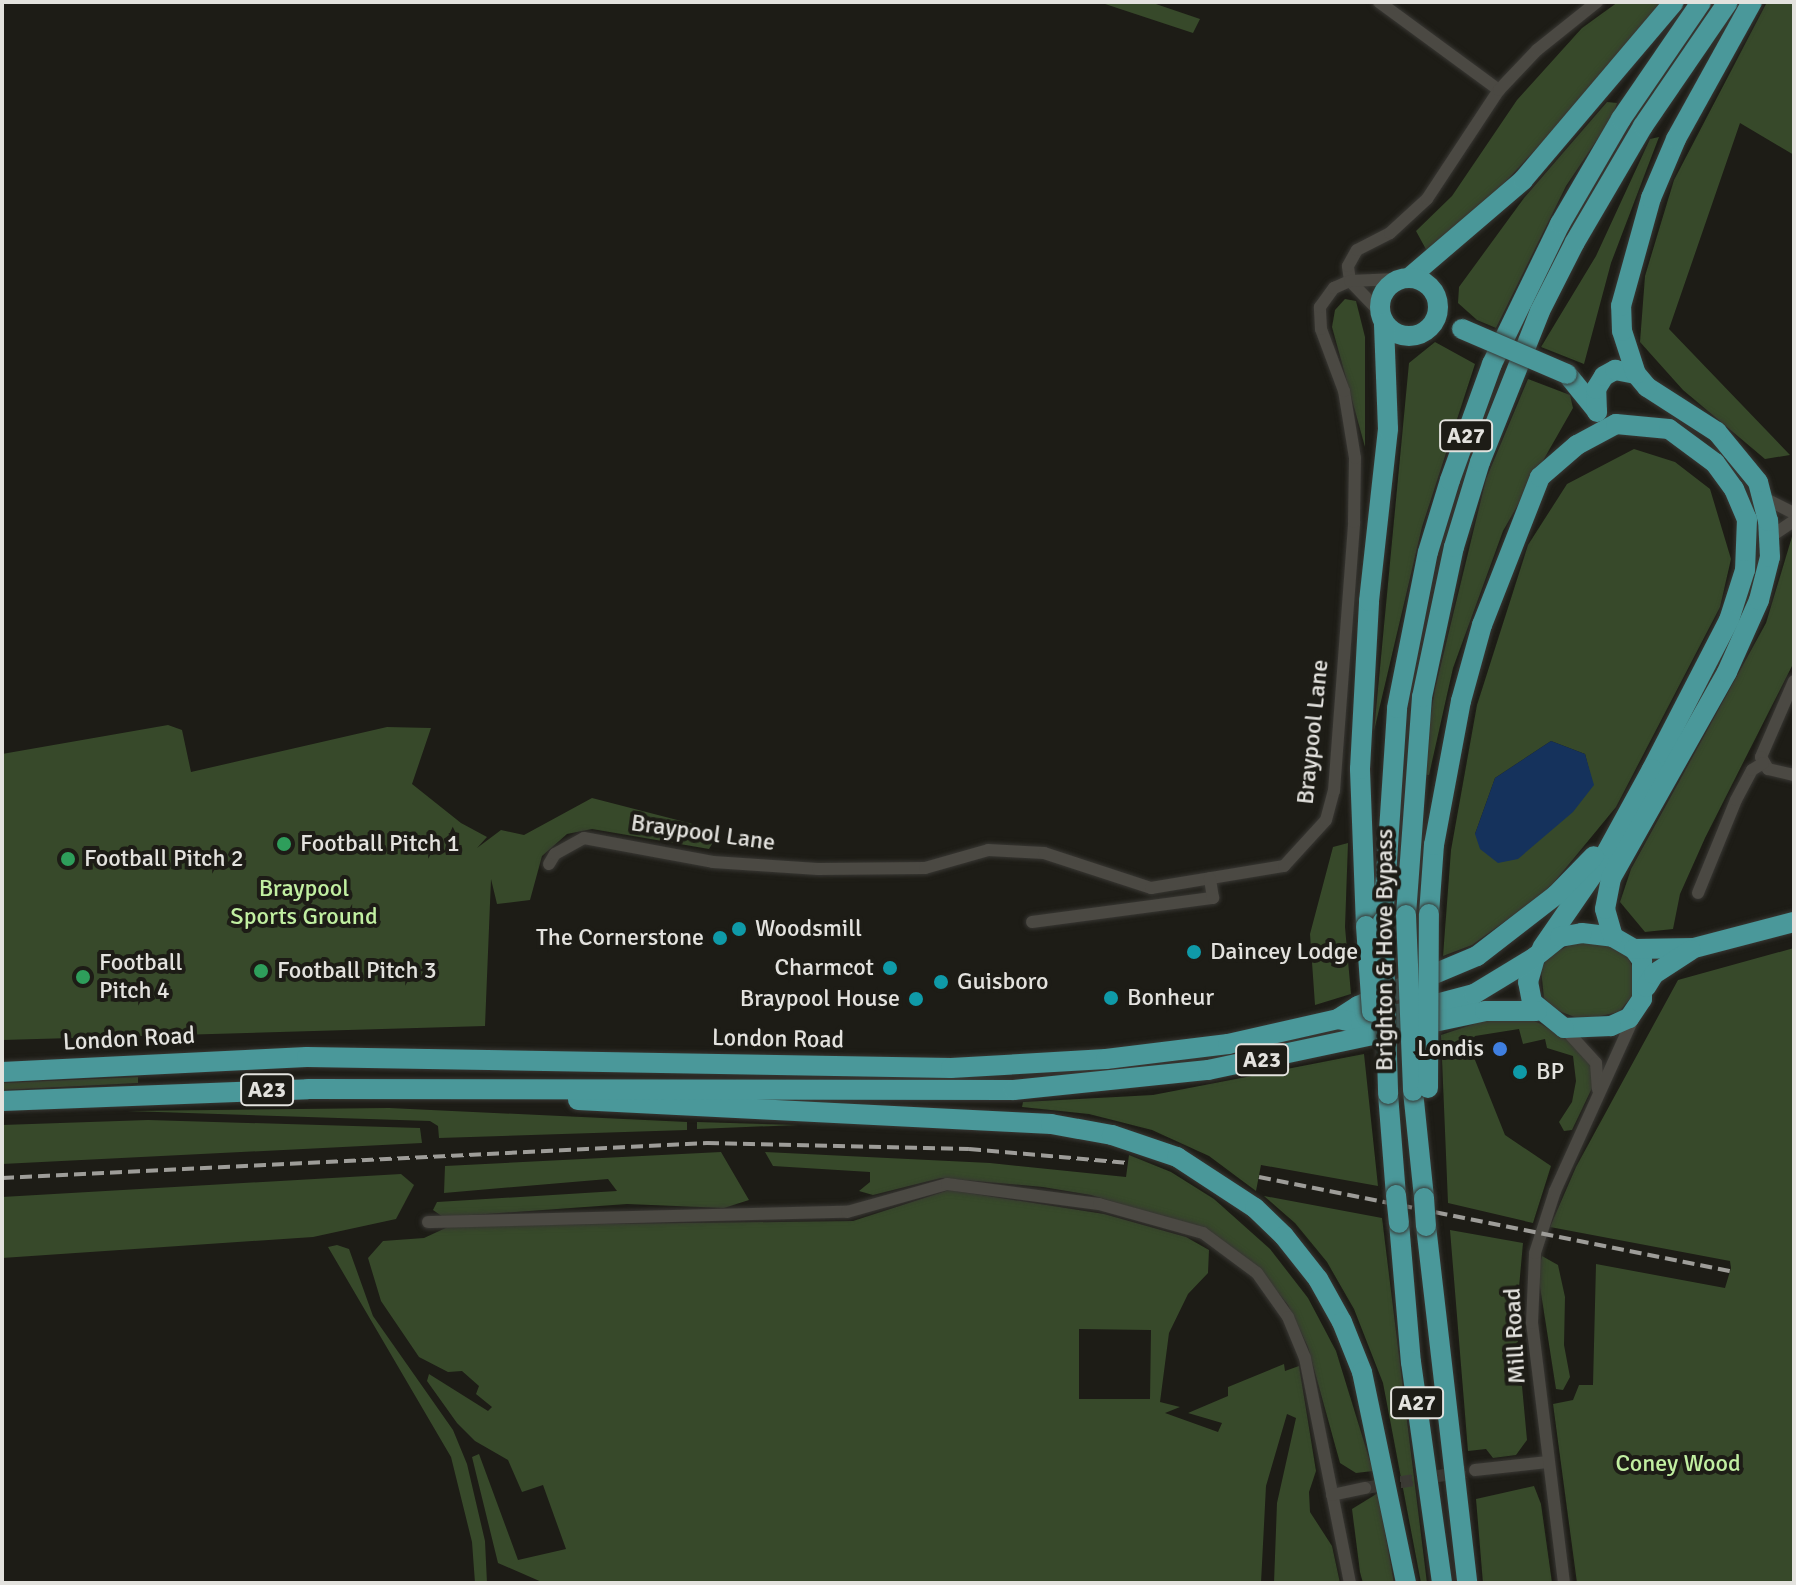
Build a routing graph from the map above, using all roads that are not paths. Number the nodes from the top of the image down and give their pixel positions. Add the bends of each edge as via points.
1 (1379, 2) edge
2 (1597, 2) edge
3 (1674, 2) edge
4 (1701, 2) edge
5 (1728, 2) edge
6 (1752, 2) edge
7 (1499, 90) junction
8 (1404, 278) junction
9 (1350, 281) junction
10 (1438, 306) junction
11 (1382, 317) junction
12 (1430, 328) junction
13 (1462, 329) junction
14 (1615, 370) junction
15 (1567, 374) junction
16 (1642, 380) junction
17 (1597, 412) junction
18 (1625, 423) junction
19 (1703, 451) junction
20 (1764, 498) junction
21 (1528, 507) junction
22 (1794, 513) edge
23 (1794, 521) edge
24 (1770, 537) junction
25 (1794, 681) edge
26 (1763, 763) junction
27 (1794, 775) edge
28 (1609, 841) junction
29 (549, 864) dead end
30 (1210, 878) junction
31 (1698, 893) dead end
32 (1032, 922) dead end
33 (1794, 922) edge
34 (1374, 924) junction
35 (1613, 937) junction
36 (1694, 948) junction
37 (1634, 949) junction
38 (1538, 952) junction
39 (1646, 987) junction
40 (1637, 1010) junction
41 (1537, 1011) junction
42 (1338, 1019) junction
43 (1564, 1028) junction
44 (2, 1072) edge
45 (1420, 1090) junction
46 (532, 1092) junction
47 (1598, 1097) junction
48 (2, 1101) edge
49 (428, 1222) dead end
50 (1548, 1462) junction
51 (1475, 1470) tunnel mouth
52 (1365, 1488) tunnel mouth
53 (1332, 1495) junction
54 (1350, 1583) edge
55 (1406, 1583) edge
56 (1442, 1583) edge
57 (1467, 1583) edge
58 (1564, 1583) edge

1 - 7 street
2 - 7 street via 1537,50
3 - 8 highway via 1523,180
4 - 34 highway, Brighton & Hove Bypass / A27 via 1621,119 1560,224 1498,352 1455,467 1428,552 1397,708
5 - 45 highway, Brighton & Hove Bypass / A27, bridge via 1643,126 1540,311 1480,462 1454,547 1422,697 1406,915
6 - 16 highway via 1676,139 1634,245 1621,306 1622,331
7 - 9 street via 1427,199 1390,233 1357,250 1348,266
8 - 9 street
8 - 10 highway via 1427,283
8 - 11 highway via 1383,292
9 - 11 street
9 - 30 street, Braypool Lane via 1328,294 1319,316 1344,391 1355,458 1334,791 1326,820 1284,866
10 - 12 highway
10 - 13 highway
11 - 12 highway via 1406,336
11 - 34 highway, A27 via 1388,429 1369,601 1360,769
12 - 13 highway
13 - 15 highway, bridge
14 - 15 highway
14 - 16 highway
14 - 17 highway via 1596,389
15 - 17 highway
16 - 18 highway via 1645,411
16 - 20 highway via 1717,432 1746,463
17 - 18 highway
18 - 19 highway via 1669,429
18 - 21 highway, A27 via 1551,466 1540,477
19 - 21 highway, A27 via 1638,436 1608,441 1559,471
19 - 28 highway via 1726,476 1742,505 1749,537 1745,570 1729,620 1700,679
20 - 22 street
20 - 24 highway
21 - 45 highway, A27, bridge via 1482,625 1436,830
23 - 24 street
24 - 35 highway via 1759,600 1727,672 1611,878 1605,909
25 - 26 street via 1768,732
26 - 27 street
26 - 31 street via 1752,770 1736,800
28 - 38 highway via 1600,864
28 - 42 highway via 1511,934 1451,969
29 - 30 street, Braypool Lane via 555,854 584,838 713,862 796,868 925,868 988,850 1044,853 1151,888
30 - 32 street via 1213,898
33 - 36 highway
34 - 56 highway, Brighton & Hove Bypass / A27, bridge via 1373,1015 1388,1094 1411,1362
35 - 37 highway
35 - 38 highway via 1570,935
36 - 37 highway
36 - 39 highway via 1669,962
37 - 39 highway via 1642,960
38 - 41 highway via 1528,982
38 - 42 highway, London Road / A23 via 1474,994 1361,1024
39 - 40 highway
40 - 43 highway via 1611,1026
40 - 47 street, Mill Road
41 - 43 highway
41 - 46 highway, London Road / A23 via 1496,1009 1329,1047 1109,1083 1014,1090
42 - 44 highway, London Road / A23 via 1228,1044 1106,1059 951,1068 307,1057
43 - 47 street via 1596,1063
45 - 57 highway, Brighton & Hove Bypass / A27, bridge via 1426,1226
46 - 48 highway, London Road / A23 via 308,1089
46 - 55 highway via 593,1103 1051,1124 1112,1135 1177,1157 1255,1208 1284,1236 1318,1279 1342,1322 1362,1372
47 - 50 street, Mill Road via 1555,1191 1535,1253 1532,1323
49 - 53 street via 847,1212 947,1184 1099,1204 1203,1233 1257,1273 1288,1317 1305,1358
50 - 51 street
50 - 58 street, Mill Road
52 - 53 street
53 - 54 street

